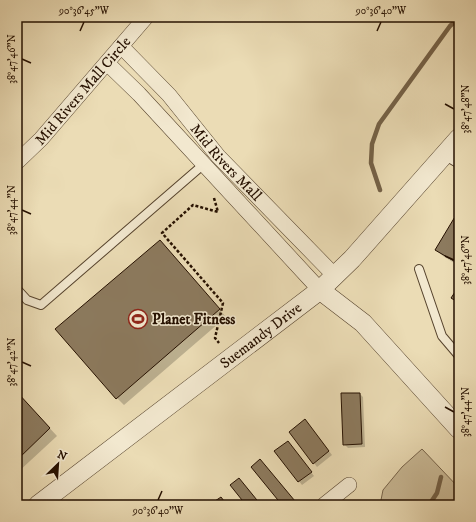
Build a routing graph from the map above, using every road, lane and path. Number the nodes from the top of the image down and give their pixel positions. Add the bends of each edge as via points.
1 (146, 17) edge
2 (121, 46) junction
3 (106, 63) junction
4 (459, 138) edge
5 (452, 160) edge
6 (17, 162) edge
7 (204, 164) junction
8 (212, 192) dead end
9 (419, 269) dead end
10 (335, 276) junction
11 (17, 289) edge
12 (320, 290) junction
13 (363, 323) junction
14 (219, 343) dead end
15 (459, 356) edge
16 (459, 429) edge
17 (349, 485) dead end
18 (38, 505) edge
19 (324, 505) edge

1 - 2 street, Mid Rivers Mall Circle
2 - 3 street, Mid Rivers Mall Circle
2 - 10 street, Mid Rivers Mall via 169,95 218,156
3 - 6 street, Mid Rivers Mall Circle via 41,139
3 - 7 street, Mid Rivers Mall via 139,94
4 - 5 street, Suemandy Drive
5 - 10 street, Suemandy Drive
7 - 11 lane via 41,305 27,300
7 - 12 street, Mid Rivers Mall
8 - 14 path via 218,212 193,205 162,233 223,303 215,338
9 - 15 lane via 442,336
10 - 12 street, Suemandy Drive
10 - 13 street
12 - 13 street
12 - 18 street, Suemandy Drive
13 - 16 street
17 - 19 street

